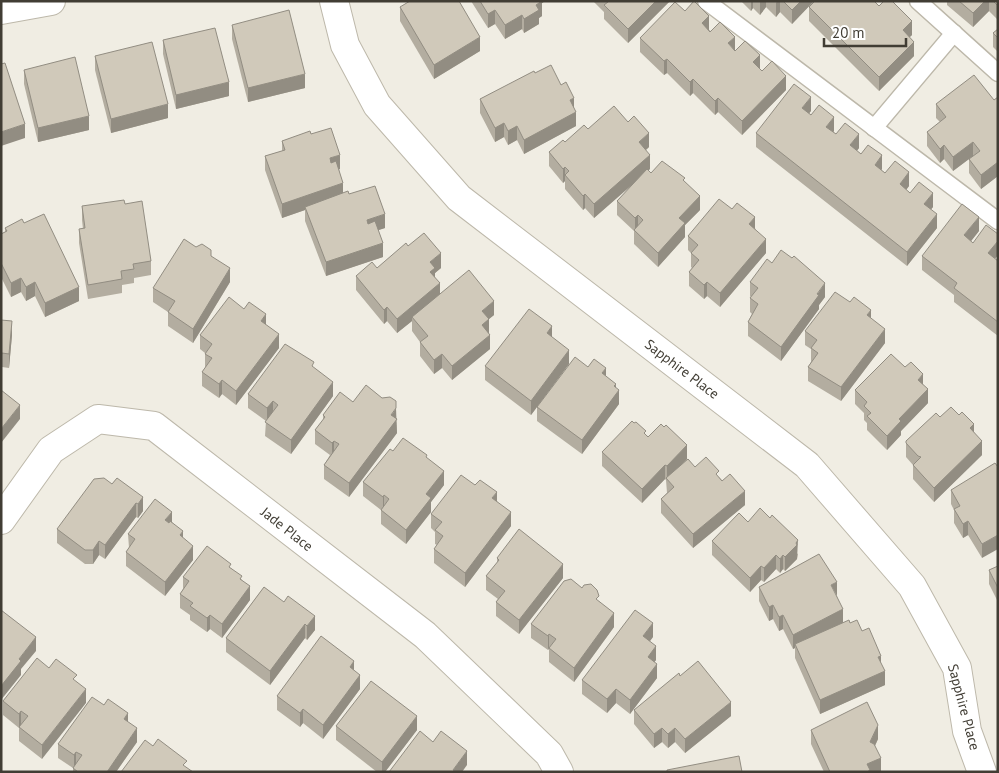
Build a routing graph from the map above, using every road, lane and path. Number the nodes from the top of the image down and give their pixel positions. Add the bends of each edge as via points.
1 (51, 1) edge
2 (334, 1) edge
3 (706, 1) edge
4 (918, 1) edge
5 (1, 10) edge
6 (954, 33) junction
7 (998, 73) edge
8 (874, 128) junction
9 (998, 222) edge
10 (1, 520) edge
11 (559, 772) edge
12 (982, 772) edge

1 - 5 street
2 - 12 street, Sapphire Place via 345,45 377,105 458,198 807,465 912,586 957,668 967,731
3 - 8 lane
4 - 6 lane
6 - 7 lane
6 - 8 lane
8 - 9 lane
10 - 11 street, Jade Place via 52,450 98,419 154,426 425,635 549,754

